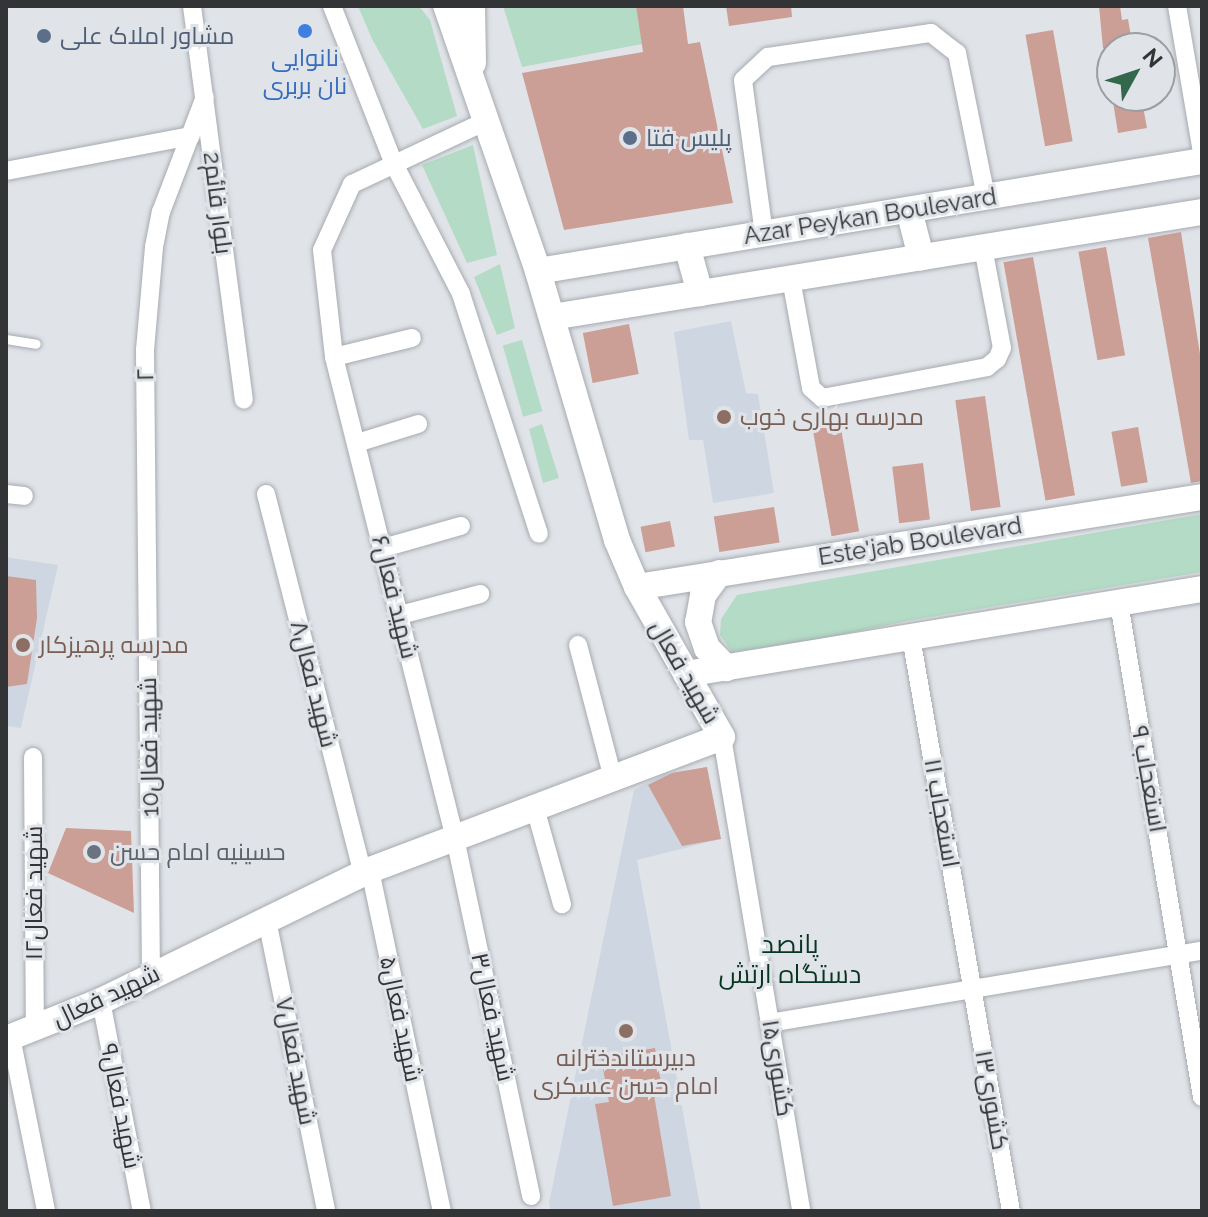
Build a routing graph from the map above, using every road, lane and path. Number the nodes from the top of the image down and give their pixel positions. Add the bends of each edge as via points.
1 (192, 6) edge
2 (332, 6) edge
3 (446, 6) edge
4 (472, 6) edge
5 (1177, 6) edge
6 (473, 90) junction
7 (205, 97) junction
8 (484, 122) junction
9 (191, 136) junction
10 (1202, 153) edge
11 (1202, 161) edge
12 (394, 164) junction
13 (6, 171) edge
14 (986, 197) junction
15 (909, 210) junction
16 (1202, 212) edge
17 (764, 234) junction
18 (687, 246) junction
19 (983, 247) junction
20 (921, 257) junction
21 (538, 271) junction
22 (791, 279) junction
23 (700, 293) junction
24 (552, 317) junction
25 (412, 338) dead end
26 (6, 339) edge
27 (36, 344) dead end
28 (334, 357) junction
29 (244, 400) dead end
30 (418, 424) dead end
31 (357, 443) junction
32 (266, 494) dead end
33 (1202, 497) edge
34 (461, 526) dead end
35 (539, 534) dead end
36 (383, 548) junction
37 (719, 573) junction
38 (637, 587) junction
39 (1202, 589) edge
40 (480, 594) dead end
41 (1119, 603) junction
42 (400, 615) junction
43 (911, 637) junction
44 (578, 645) dead end
45 (148, 663) joint
46 (726, 668) junction
47 (686, 674) junction
48 (722, 737) junction
49 (33, 757) dead end
50 (613, 778) junction
51 (535, 808) junction
52 (455, 838) junction
53 (367, 872) junction
54 (562, 904) dead end
55 (267, 920) junction
56 (1202, 951) edge
57 (1179, 955) junction
58 (151, 976) junction
59 (974, 989) junction
60 (101, 1001) junction
61 (770, 1023) junction
62 (17, 1035) edge
63 (1202, 1097) edge
64 (531, 1196) dead end
65 (325, 1206) edge
66 (46, 1211) edge
67 (142, 1211) edge
68 (442, 1211) edge
69 (801, 1211) edge
70 (1011, 1211) edge

1 - 7 street, 2بلوار قائم
2 - 12 street
3 - 6 street, شهید فعال
4 - 6 street
5 - 10 street
6 - 8 street, شهید فعال
7 - 9 street, ۲
7 - 29 street, 2بلوار قائم
8 - 12 street, شهید فعال۶
8 - 21 street, شهید فعال
9 - 13 street
9 - 45 street, ۲ via 161,212 145,350
11 - 14 street, Azar Peykan Boulevard
12 - 28 street, شهید فعال۶ via 352,184 322,250
12 - 35 street via 461,294
14 - 15 street, Azar Peykan Boulevard
14 - 17 street via 957,53 931,33 768,57 743,80
15 - 17 street, Azar Peykan Boulevard
15 - 20 street
16 - 19 street, Azar Peykan Boulevard
17 - 18 street, Azar Peykan Boulevard
18 - 21 street, Azar Peykan Boulevard
18 - 23 street
19 - 20 street, Azar Peykan Boulevard
19 - 22 street via 1002,348 997,359 987,367 822,398 811,388
20 - 22 street, Azar Peykan Boulevard
21 - 24 street, شهید فعال
22 - 23 street, Azar Peykan Boulevard
23 - 24 street, Azar Peykan Boulevard
24 - 38 street, شهید فعال via 617,540
25 - 28 street
26 - 27 lane
28 - 31 street, شهید فعال۶
30 - 31 street
31 - 36 street, شهید فعال۶
32 - 53 street, شهید فعال۸
33 - 37 street, Este'jab Boulevard
34 - 36 street
36 - 42 street, شهید فعال۶
37 - 38 street, Este'jab Boulevard
37 - 46 street via 703,595 698,622 707,648
38 - 47 street, شهید فعال
39 - 41 street
40 - 42 street
41 - 43 street
41 - 57 street, استعجاب ۹
42 - 52 street, شهید فعال۶
43 - 46 street
43 - 59 street, استعجاب ۱۱
44 - 50 street
45 - 58 street, 10شهید فعال
46 - 47 street
47 - 48 street, شهید فعال
48 - 50 street, شهید فعال
48 - 61 street, کشوری۱۵
49 - 62 street, شهید فعال۱۲
50 - 51 street, شهید فعال
51 - 52 street, شهید فعال
51 - 54 street
52 - 53 street, شهید فعال
52 - 64 street, شهید فعال۳
53 - 55 street, شهید فعال
53 - 68 street, شهید فعال۵
55 - 58 street, شهید فعال
55 - 65 street, شهید فعال۷
56 - 57 street
57 - 59 street
57 - 63 street, استعجاب ۹
58 - 60 street, شهید فعال
59 - 61 street
59 - 70 street, ۱۳کشوری
60 - 62 street, شهید فعال
60 - 67 street, شهید فعال۹
61 - 69 street, کشوری۱۵
62 - 66 street, شهید فعال۱۲

